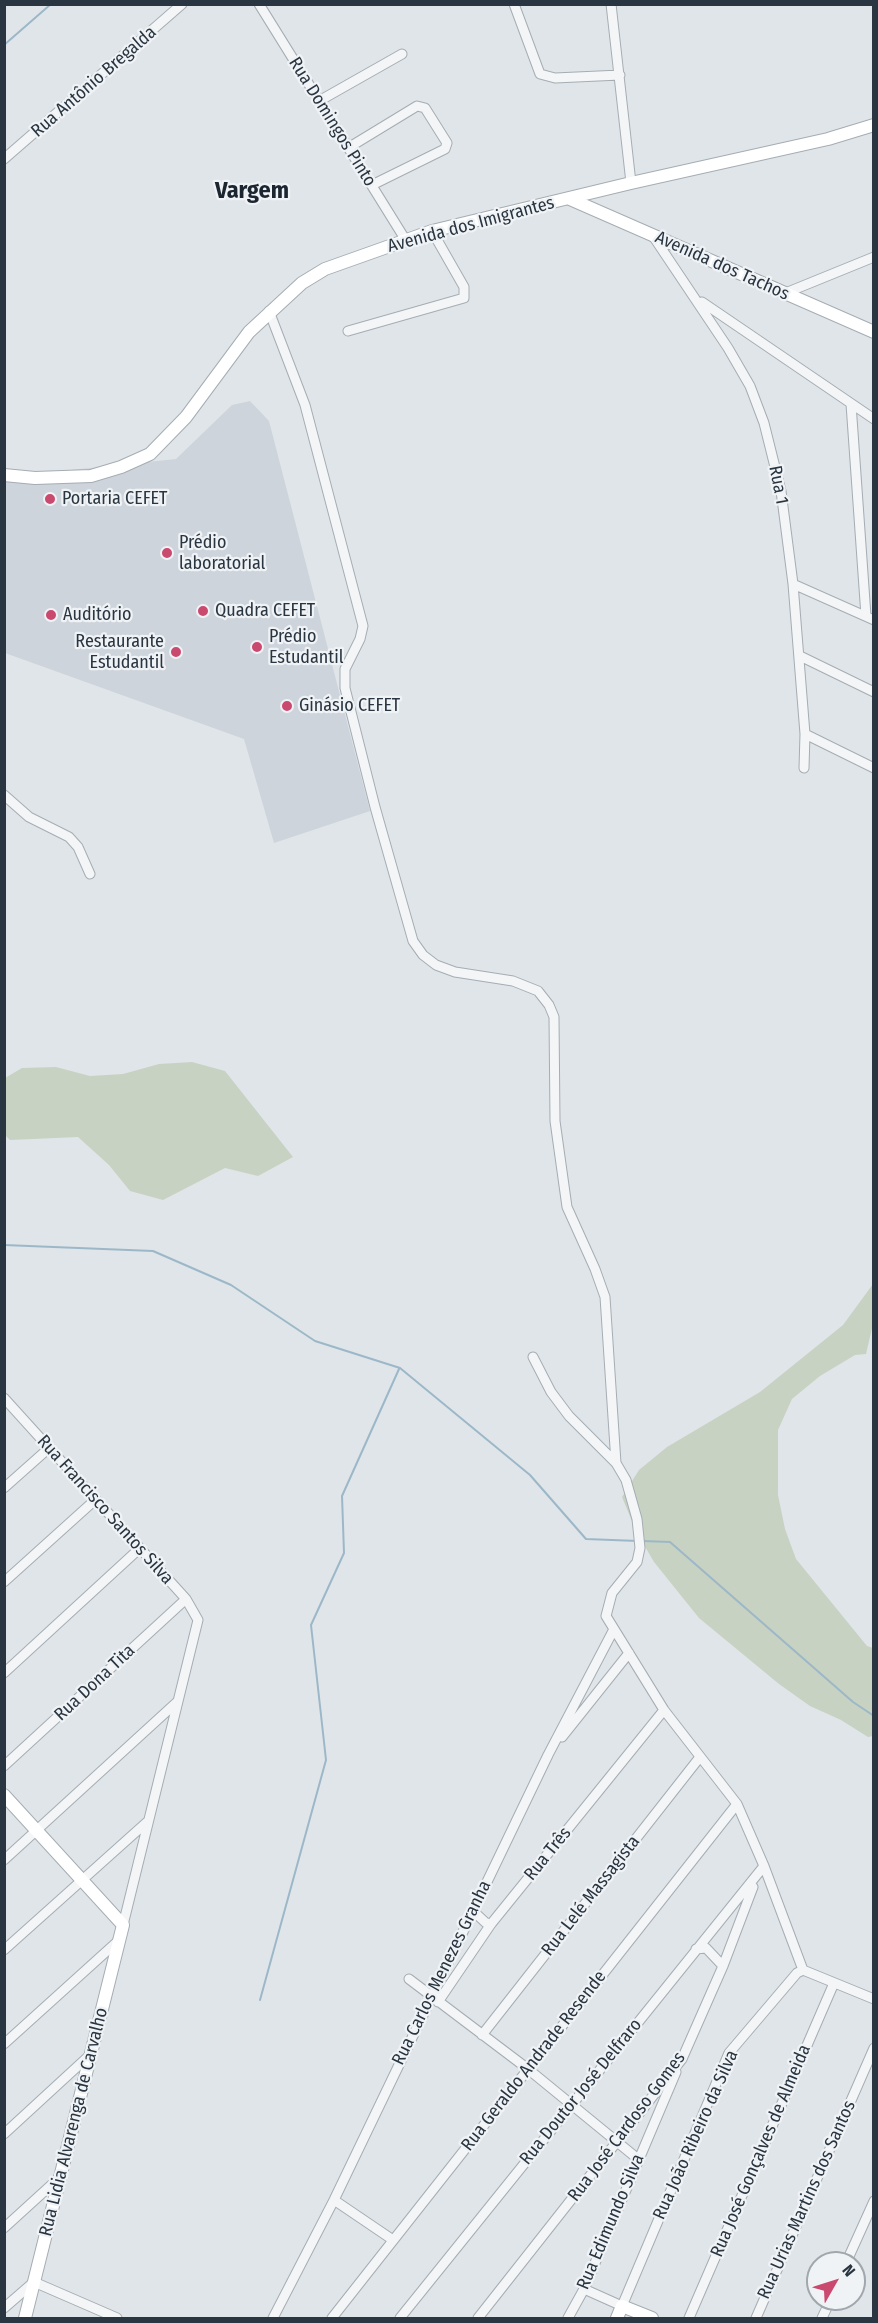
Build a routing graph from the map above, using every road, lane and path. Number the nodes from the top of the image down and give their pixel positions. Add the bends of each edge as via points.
1 (182, 4) edge
2 (259, 4) edge
3 (514, 4) edge
4 (611, 4) edge
5 (402, 54) dead end
6 (620, 75) junction
7 (319, 101) junction
8 (873, 125) edge
9 (348, 148) junction
10 (4, 159) edge
11 (631, 183) junction
12 (372, 185) junction
13 (570, 199) junction
14 (432, 231) junction
15 (651, 234) junction
16 (405, 239) junction
17 (873, 257) edge
18 (783, 294) junction
19 (698, 299) junction
20 (269, 311) junction
21 (348, 331) dead end
22 (873, 332) edge
23 (851, 404) junction
24 (873, 419) edge
25 (4, 475) edge
26 (793, 584) junction
27 (870, 618) edge
28 (800, 656) junction
29 (873, 692) edge
30 (805, 734) junction
31 (804, 768) dead end
32 (873, 768) edge
33 (4, 795) edge
34 (90, 874) dead end
35 (533, 1357) dead end
36 (4, 1398) edge
37 (49, 1448) junction
38 (616, 1463) junction
39 (4, 1488) edge
40 (95, 1500) junction
41 (139, 1549) junction
42 (4, 1582) edge
43 (186, 1599) junction
44 (199, 1627) joint
45 (614, 1629) junction
46 (629, 1653) junction
47 (4, 1673) edge
48 (177, 1702) junction
49 (664, 1710) junction
50 (548, 1755) junction
51 (700, 1757) junction
52 (4, 1766) edge
53 (4, 1795) edge
54 (737, 1804) junction
55 (147, 1822) junction
56 (38, 1830) junction
57 (4, 1860) edge
58 (765, 1866) junction
59 (80, 1880) junction
60 (754, 1882) junction
61 (472, 1910) junction
62 (119, 1921) junction
63 (491, 1924) junction
64 (120, 1939) junction
65 (696, 1949) junction
66 (4, 1950) edge
67 (723, 1966) junction
68 (802, 1970) junction
69 (409, 1979) dead end
70 (834, 1983) junction
71 (434, 1998) junction
72 (873, 1999) edge
73 (482, 2035) junction
74 (4, 2044) edge
75 (873, 2048) edge
76 (91, 2054) junction
77 (682, 2059) junction
78 (528, 2069) junction
79 (571, 2104) junction
80 (4, 2134) edge
81 (618, 2143) junction
82 (638, 2159) junction
83 (61, 2176) junction
84 (334, 2200) junction
85 (873, 2201) edge
86 (4, 2228) edge
87 (393, 2240) junction
88 (851, 2251) edge
89 (34, 2282) junction
90 (584, 2289) junction
91 (573, 2306) junction
92 (622, 2306) junction
93 (4, 2308) edge
94 (25, 2319) edge
95 (117, 2319) edge
96 (273, 2319) edge
97 (332, 2319) edge
98 (400, 2319) edge
99 (478, 2319) edge
100 (562, 2319) edge
101 (568, 2319) edge
102 (617, 2319) edge
103 (652, 2319) edge
104 (689, 2319) edge
105 (756, 2319) edge

1 - 10 street, Rua Antônio Bregalda
2 - 7 street, Rua Domingos Pinto
3 - 6 street via 540,74 555,78
4 - 6 street
5 - 7 street
6 - 11 street
7 - 9 street, Rua Domingos Pinto
8 - 11 street, Avenida dos Imigrantes via 828,139
9 - 12 street, Rua Domingos Pinto
9 - 12 street via 417,106 425,108 447,142 445,149
11 - 13 street, Avenida dos Imigrantes
12 - 16 street, Rua Domingos Pinto
13 - 14 street, Avenida dos Imigrantes
13 - 15 street, Avenida dos Tachos
14 - 16 street, Avenida dos Imigrantes
14 - 21 street via 464,287 464,298
15 - 18 street, Avenida dos Tachos
15 - 19 street, Rua 1
16 - 20 street, Avenida dos Imigrantes via 326,269
17 - 18 street
18 - 22 street, Avenida dos Tachos
19 - 23 street
19 - 26 street, Rua 1 via 750,386 764,423 781,491
20 - 25 street, Avenida dos Imigrantes via 186,417 150,454 91,476
20 - 38 street via 305,405 363,626 345,669 345,688 413,941 436,965 513,981 538,991 554,1017 555,1121 563,1180 567,1207 605,1297
23 - 24 street
23 - 27 street
26 - 27 street
26 - 28 street, Rua 1
28 - 29 street
28 - 30 street, Rua 1
30 - 31 street, Rua 1
30 - 32 street
33 - 34 street via 29,817 69,837
35 - 38 street via 569,1416
36 - 37 street, Rua Francisco Santos Silva
37 - 39 street
37 - 40 street, Rua Francisco Santos Silva
38 - 45 street via 626,1480 640,1548 637,1562 616,1585 606,1610
40 - 41 street, Rua Francisco Santos Silva
40 - 42 street
41 - 43 street, Rua Francisco Santos Silva
41 - 47 street
43 - 44 street, Rua Francisco Santos Silva
43 - 52 street, Rua Dona Tita
44 - 48 street, Rua Lidia Alvarenga de Carvalho
45 - 46 street
45 - 50 street, Rua Carlos Menezes Granha
46 - 49 street
46 - 50 street
48 - 55 street, Rua Lidia Alvarenga de Carvalho
48 - 56 street
49 - 51 street
49 - 63 street, Rua Três
50 - 61 street, Rua Carlos Menezes Granha
51 - 54 street
51 - 73 street, Rua Lelé Massagista
53 - 56 street
54 - 58 street
54 - 78 street, Rua Geraldo Andrade Resende
55 - 59 street
55 - 62 street, Rua Lidia Alvarenga de Carvalho
56 - 57 street
56 - 59 street
58 - 60 street, Rua Doutor José Delfraro
58 - 68 street
59 - 62 street
59 - 66 street
60 - 65 street, Rua Doutor José Delfraro
60 - 67 street, Rua José Cardoso Gomes
61 - 63 street
61 - 71 street, Rua Carlos Menezes Granha
62 - 64 street, Rua Lidia Alvarenga de Carvalho
63 - 71 street, Rua Três
64 - 74 street
64 - 76 street, Rua Lidia Alvarenga de Carvalho
65 - 67 street via 706,1948
65 - 79 street, Rua Doutor José Delfraro
67 - 77 street, Rua José Cardoso Gomes
68 - 70 street
68 - 92 street, Rua João Ribeiro da Silva via 729,2053
69 - 71 street
70 - 72 street
70 - 104 street, Rua José Gonçalves de Almeida
71 - 73 street
71 - 84 street, Rua Carlos Menezes Granha
73 - 78 street
75 - 105 street, Rua Urias Martins dos Santos
76 - 80 street
76 - 83 street, Rua Lidia Alvarenga de Carvalho
77 - 81 street, Rua José Cardoso Gomes
77 - 82 street, Rua Edimundo Silva
78 - 79 street
78 - 87 street, Rua Geraldo Andrade Resende
79 - 81 street
79 - 98 street, Rua Doutor José Delfraro
81 - 82 street
81 - 99 street, Rua José Cardoso Gomes
82 - 90 street, Rua Edimundo Silva
83 - 86 street
83 - 89 street, Rua Lidia Alvarenga de Carvalho
84 - 87 street
84 - 96 street, Rua Carlos Menezes Granha
85 - 88 street
87 - 97 street, Rua Geraldo Andrade Resende
89 - 93 street
89 - 94 street, Rua Lidia Alvarenga de Carvalho
89 - 95 street
90 - 91 street, Rua Edimundo Silva
90 - 92 street
91 - 100 street
91 - 101 street, Rua Edimundo Silva
92 - 102 street, Rua João Ribeiro da Silva
92 - 103 street

